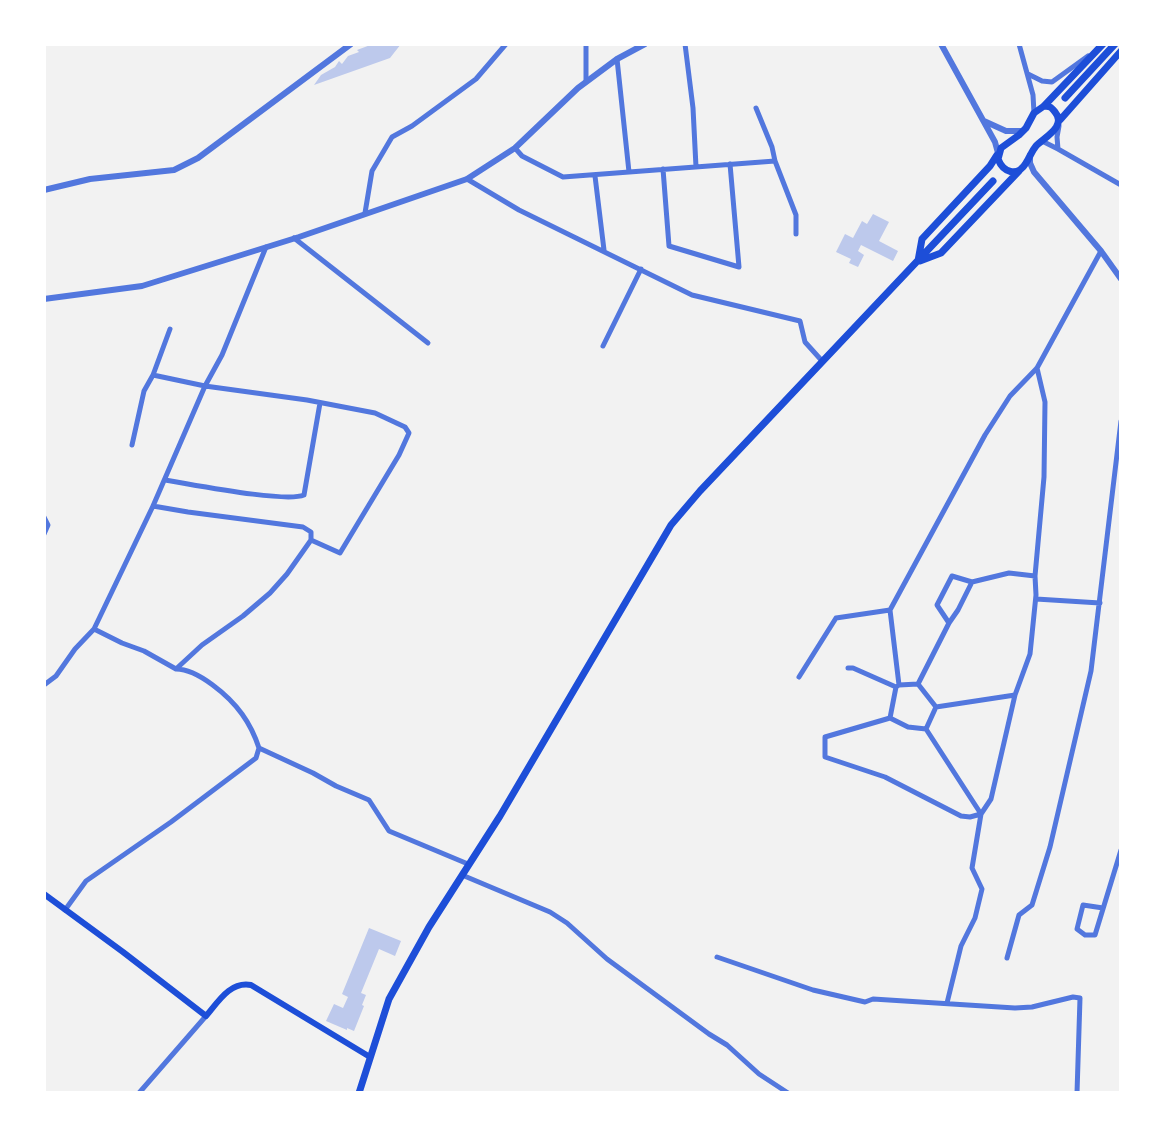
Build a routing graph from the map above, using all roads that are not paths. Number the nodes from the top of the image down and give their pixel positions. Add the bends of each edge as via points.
1 (351, 44) edge
2 (506, 44) edge
3 (586, 44) edge
4 (645, 44) edge
5 (685, 44) edge
6 (941, 44) edge
7 (1019, 44) edge
8 (1115, 44) edge
9 (1101, 46) edge
10 (1121, 51) edge
11 (617, 59) junction
12 (1028, 74) junction
13 (586, 82) junction
14 (1033, 95) junction
15 (1065, 98) dead end
16 (1044, 106) junction
17 (756, 108) dead end
18 (1034, 113) junction
19 (1060, 120) junction
20 (984, 121) junction
21 (1023, 131) junction
22 (1041, 141) junction
23 (515, 148) junction
24 (1058, 149) junction
25 (998, 153) junction
26 (1030, 155) junction
27 (775, 161) junction
28 (730, 164) junction
29 (696, 167) junction
30 (663, 169) junction
31 (1020, 170) junction
32 (629, 172) junction
33 (1034, 172) junction
34 (595, 176) junction
35 (467, 179) junction
36 (993, 181) dead end
37 (1121, 185) edge
38 (44, 190) edge
39 (365, 213) junction
40 (796, 234) dead end
41 (294, 238) junction
42 (266, 247) junction
43 (604, 251) junction
44 (1101, 251) junction
45 (918, 262) junction
46 (641, 269) junction
47 (1121, 279) edge
48 (44, 299) edge
49 (170, 329) dead end
50 (428, 343) dead end
51 (603, 346) dead end
52 (823, 362) junction
53 (1037, 368) junction
54 (153, 375) junction
55 (205, 386) junction
56 (320, 403) junction
57 (1121, 421) edge
58 (132, 445) dead end
59 (165, 480) junction
60 (153, 506) junction
61 (44, 517) edge
62 (44, 534) edge
63 (311, 540) junction
64 (1035, 576) junction
65 (972, 582) junction
66 (1036, 599) junction
67 (1100, 603) junction
68 (890, 610) junction
69 (949, 623) junction
70 (94, 629) junction
71 (848, 668) dead end
72 (176, 669) junction
73 (799, 677) dead end
74 (918, 684) junction
75 (44, 685) edge
76 (898, 686) junction
77 (1015, 695) junction
78 (936, 707) junction
79 (890, 718) junction
80 (926, 729) junction
81 (259, 748) junction
82 (981, 814) junction
83 (1121, 850) edge
84 (468, 864) junction
85 (461, 875) junction
86 (44, 894) edge
87 (1103, 908) junction
88 (65, 910) junction
89 (717, 957) dead end
90 (1007, 958) dead end
91 (947, 1003) junction
92 (206, 1016) junction
93 (370, 1057) junction
94 (139, 1093) edge
95 (359, 1093) edge
96 (788, 1093) edge
97 (1077, 1093) edge

1 - 38 street via 198,158 174,170
2 - 39 street via 476,79 392,137 372,171
3 - 13 street
4 - 11 street
5 - 29 street
6 - 20 street
7 - 12 street
8 - 15 main road
9 - 12 street via 1052,82
9 - 16 main road
10 - 19 main road
11 - 13 street
11 - 32 street
12 - 14 street
13 - 23 street
14 - 16 street
14 - 18 street
16 - 18 main road
16 - 19 main road
17 - 27 street
18 - 21 main road
19 - 22 main road
19 - 24 street
20 - 21 street via 1006,131
20 - 25 street
21 - 25 main road
22 - 24 street
22 - 26 main road
23 - 34 street via 563,177
23 - 35 street
24 - 37 street
25 - 31 main road via 1003,168
25 - 45 main road via 922,239
26 - 31 main road
26 - 33 street
27 - 28 street
27 - 40 street via 796,215
28 - 29 street
28 - 30 street via 739,267 669,246
29 - 30 street
30 - 32 street
31 - 33 street
31 - 45 main road via 941,253
32 - 34 street
33 - 44 street
34 - 43 street
35 - 39 street
35 - 43 street
36 - 45 main road
39 - 41 street
41 - 42 street
41 - 50 street
42 - 48 street via 142,286
42 - 55 street
43 - 46 street
44 - 47 street
44 - 53 street
45 - 52 main road
46 - 51 street
46 - 52 street via 692,295 800,321 805,342
49 - 54 street
52 - 84 main road via 671,525
53 - 64 street via 1045,402
53 - 68 street via 1010,396 985,435
54 - 55 street
54 - 58 street via 144,391
55 - 56 street
55 - 59 street
56 - 59 street via 301,497
56 - 63 street via 375,413 409,433 340,553
57 - 67 street
59 - 60 street
60 - 63 street via 303,527 311,532
60 - 70 street
61 - 62 street
63 - 72 street via 270,593
64 - 65 street via 1009,573
64 - 66 street
65 - 69 street
65 - 69 street via 952,576 937,605
66 - 67 street
66 - 77 street via 1030,654
67 - 90 street via 1091,671 1050,847 1032,905 1019,915
68 - 73 street via 836,618
68 - 76 street
69 - 74 street
70 - 72 street
70 - 75 street
71 - 76 street
72 - 81 street via 186,669 227,697 254,732
74 - 76 street
74 - 78 street
76 - 79 street
77 - 78 street
77 - 82 street via 991,799
78 - 80 street
79 - 80 street
79 - 82 street via 825,737 825,757 885,777 961,816
80 - 82 street
81 - 84 street via 369,800 389,831
81 - 88 street via 256,758 86,881
82 - 91 street via 972,868 982,889
83 - 87 street
84 - 85 main road
85 - 93 main road via 389,999
85 - 96 street via 567,923 607,959
86 - 88 main road
87 - 87 street via 1095,935 1077,929 1083,905
88 - 92 main road
89 - 91 street via 865,1002
91 - 97 street via 1015,1008 1080,998
92 - 93 main road via 231,988 251,985
92 - 94 street
93 - 95 main road

